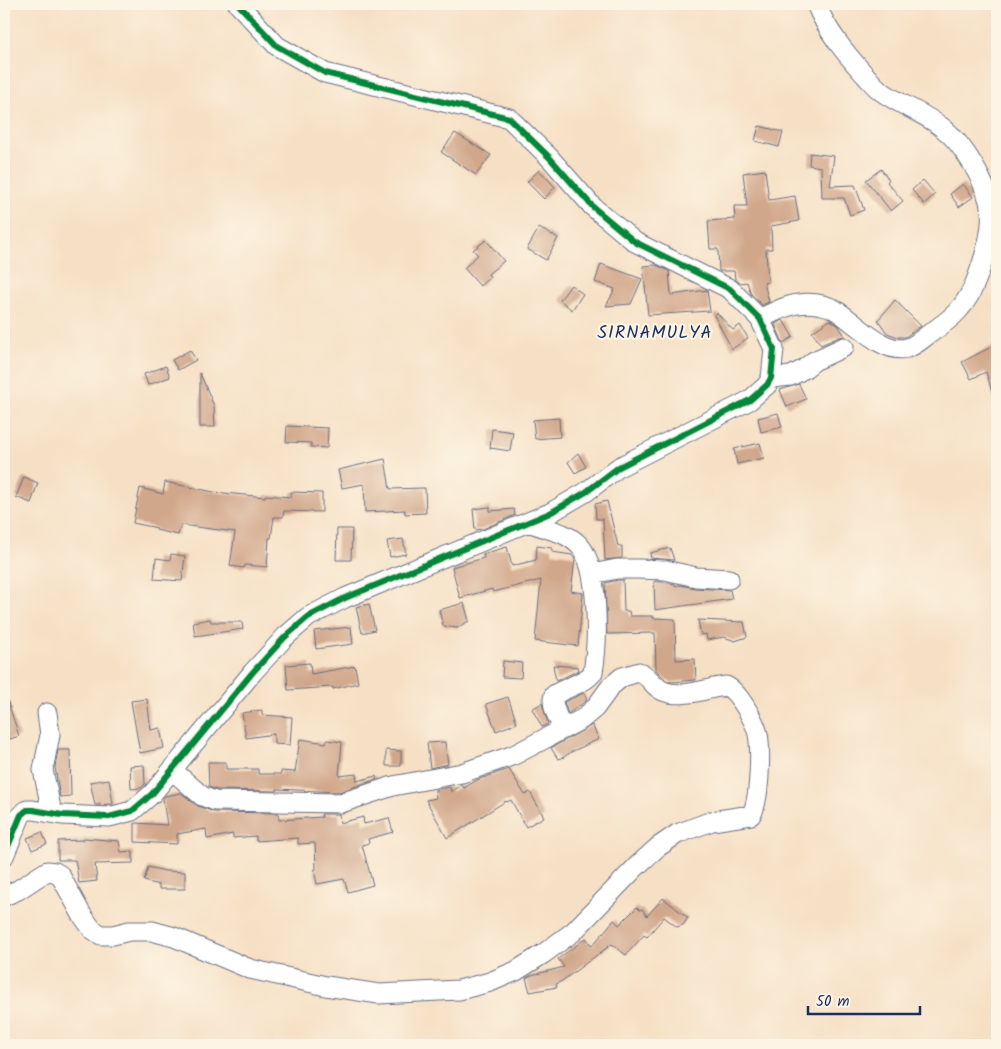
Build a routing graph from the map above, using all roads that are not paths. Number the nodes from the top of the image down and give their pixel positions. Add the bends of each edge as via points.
1 (238, 4) edge
2 (816, 4) edge
3 (760, 319) junction
4 (844, 347) dead end
5 (771, 378) junction
6 (529, 522) junction
7 (592, 574) junction
8 (729, 579) dead end
9 (46, 713) dead end
10 (563, 729) junction
11 (172, 770) junction
12 (52, 813) junction
13 (4, 856) edge
14 (4, 896) edge

1 - 3 street via 277,46 325,73 509,118 593,207 635,242 730,289
2 - 3 street via 823,21 848,56 880,90 944,128 968,156 983,183 991,212 988,239 974,288 963,306 951,320 906,349 873,339 830,307 798,304
3 - 5 street via 774,349
4 - 5 street via 791,376
5 - 6 street via 750,400 619,467 586,492
6 - 7 street via 566,535 578,544 588,557
6 - 11 street via 344,598 308,617 253,672
7 - 8 street via 638,568
7 - 10 street via 596,603 593,672 554,695
9 - 12 street via 50,735 43,770
10 - 11 street via 514,755 462,773 393,786 341,803 214,801 202,796
10 - 14 street via 582,719 622,677 639,672 665,692 680,694 726,686 746,708 758,733 760,761 755,806 750,815 712,821 677,834 638,865 573,932 516,971 490,982 459,990 379,994 250,969 152,931 101,935 92,929 60,875 55,872 47,871
11 - 12 street via 132,811 109,817
12 - 13 street via 32,810 23,813

